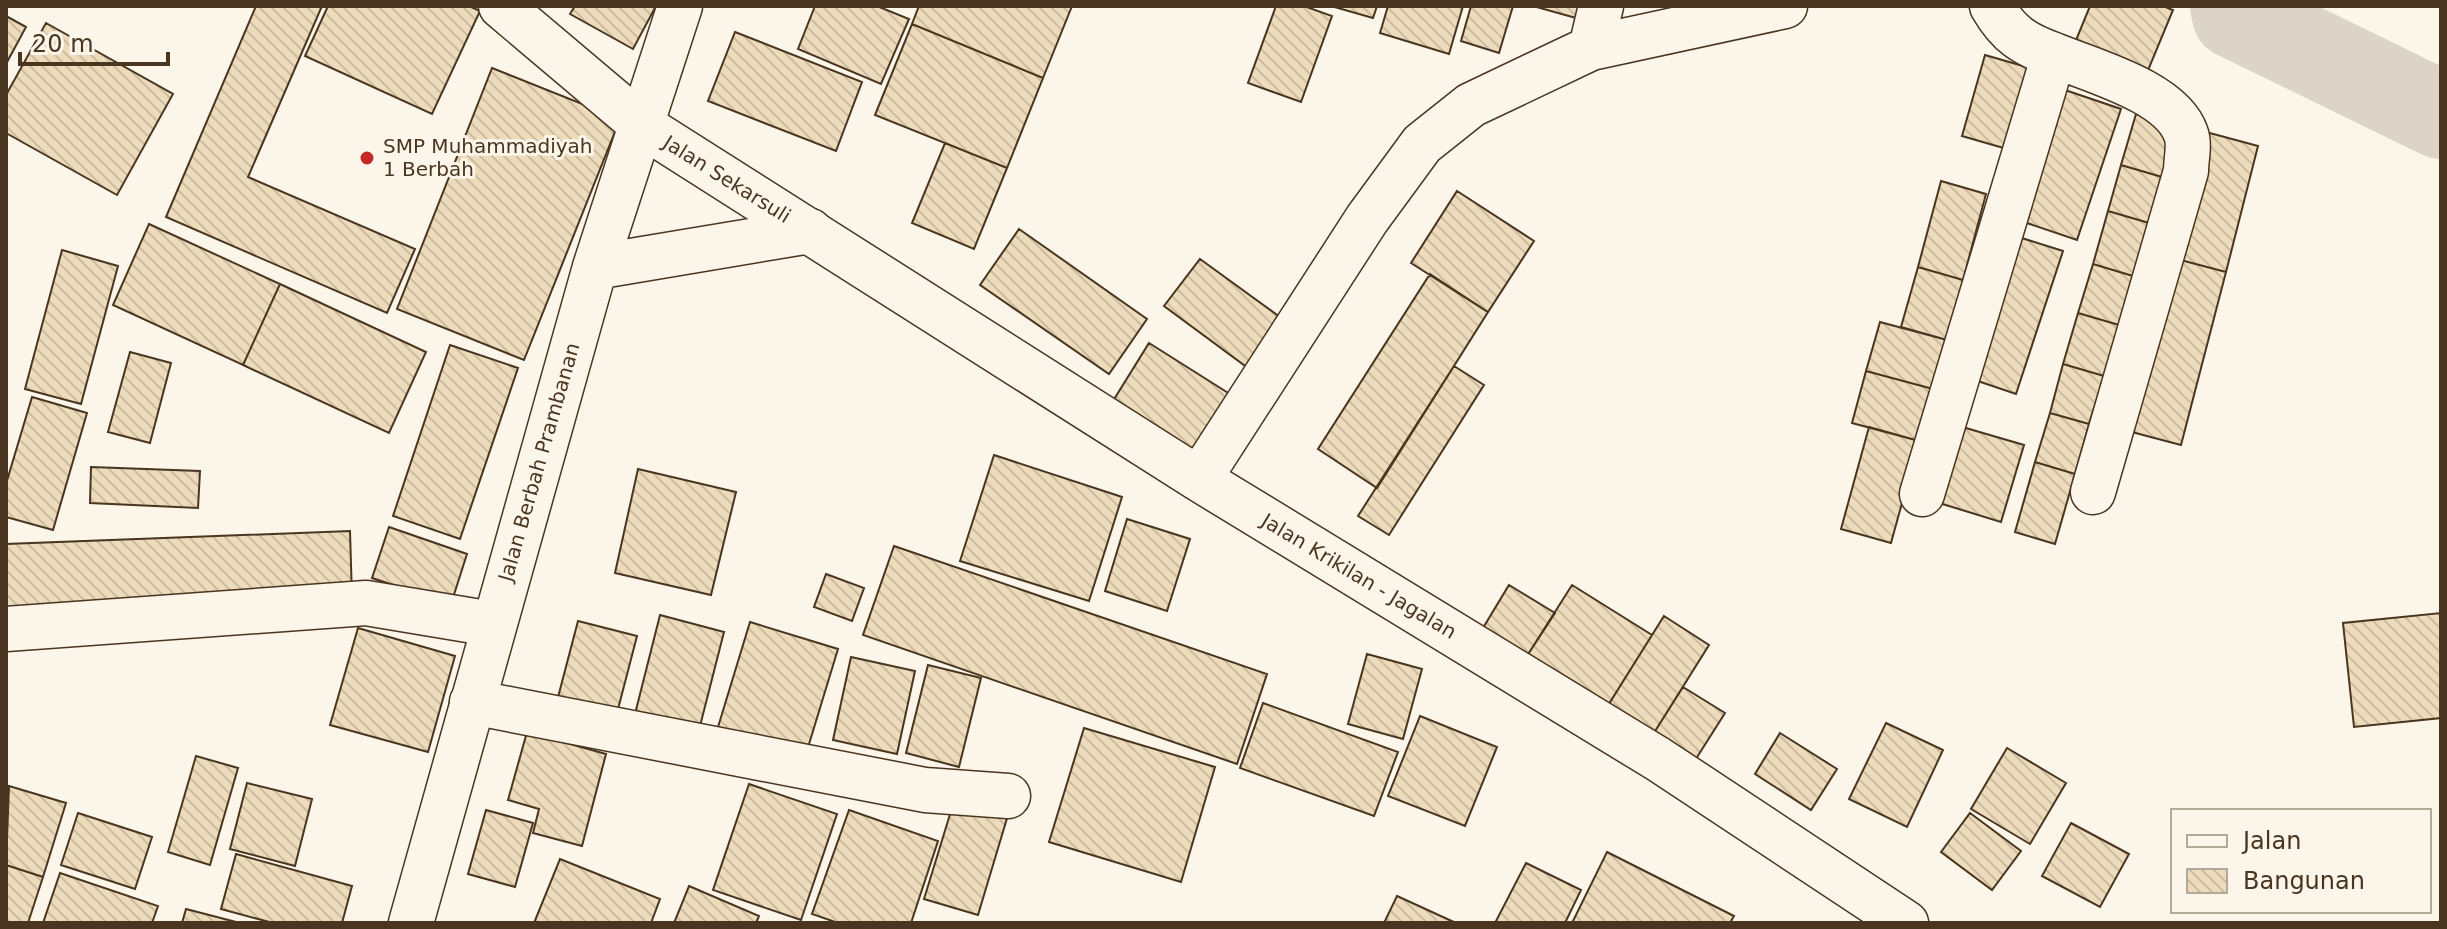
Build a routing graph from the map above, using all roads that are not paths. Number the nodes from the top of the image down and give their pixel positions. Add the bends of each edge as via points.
1 (501, 6) edge
2 (680, 6) edge
3 (1601, 6) edge
4 (1785, 6) edge
5 (1992, 6) edge
6 (1591, 48) junction
7 (2054, 55) junction
8 (643, 126) junction
9 (810, 231) junction
10 (595, 267) junction
11 (1199, 479) junction
12 (2093, 492) dead end
13 (1922, 494) dead end
14 (492, 624) junction
15 (6, 629) edge
16 (472, 702) junction
17 (1008, 796) dead end
18 (411, 923) edge
19 (1906, 923) edge

1 - 8 street, Jalan Sekarsuli
2 - 8 street, Jalan Berbah Prambanan
3 - 6 street
4 - 6 street
5 - 7 street via 2008,32
6 - 11 street via 1471,105 1422,144 1367,219
7 - 12 street via 2162,102 2180,118 2188,138 2186,171
7 - 13 street
8 - 9 street, Jalan Sekarsuli
8 - 10 street, Jalan Berbah Prambanan
9 - 10 street
9 - 11 street, Jalan Krikilan - Jagalan
10 - 14 street, Jalan Berbah Prambanan
11 - 19 street, Jalan Krikilan - Jagalan via 1658,759
14 - 15 street via 366,603
14 - 16 street, Jalan Berbah Prambanan
16 - 17 street via 925,790
16 - 18 street, Jalan Berbah Prambanan

